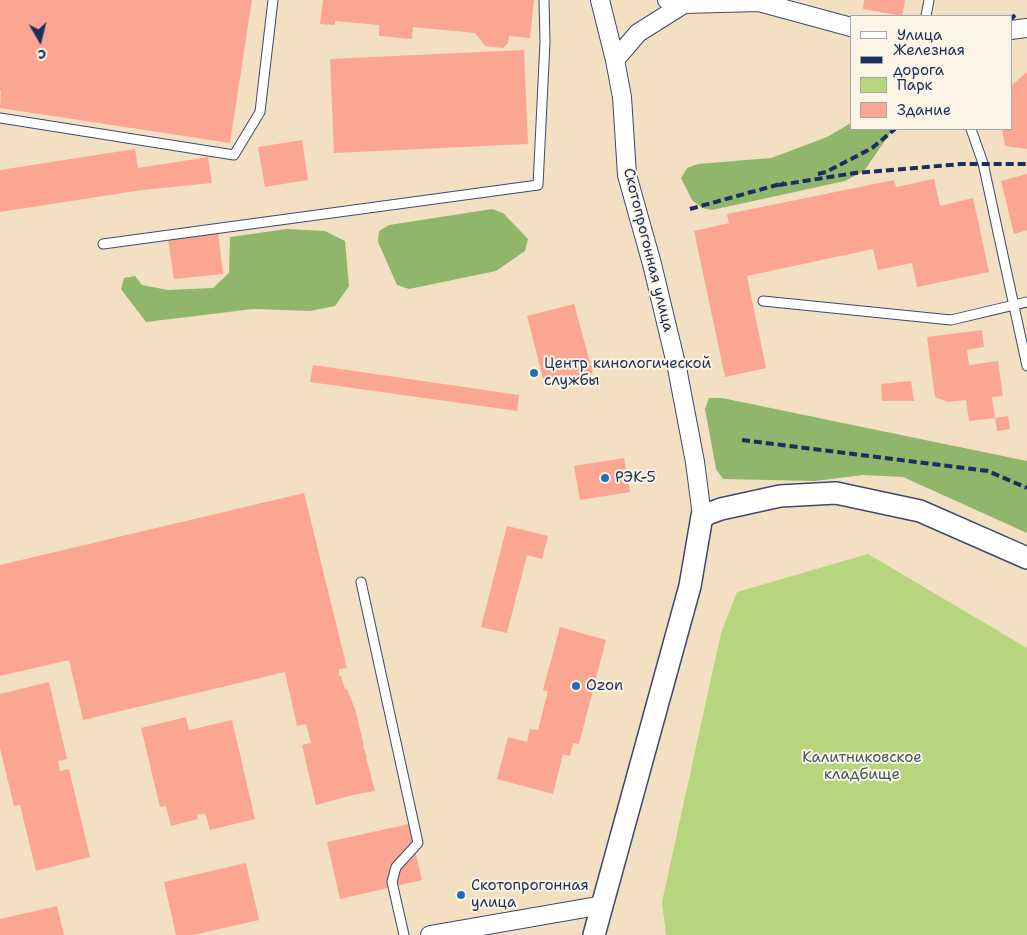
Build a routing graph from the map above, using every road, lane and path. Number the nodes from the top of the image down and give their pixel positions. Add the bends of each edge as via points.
1 (274, 0) edge
2 (544, 0) edge
3 (600, 0) edge
4 (929, 0) edge
5 (676, 2) edge
6 (926, 15) edge
7 (850, 28) edge
8 (1027, 28) edge
9 (1012, 30) edge
10 (615, 60) junction
11 (0, 118) edge
12 (971, 130) edge
13 (103, 244) dead end
14 (763, 301) dead end
15 (1027, 302) edge
16 (1014, 305) junction
17 (1027, 366) edge
18 (702, 516) junction
19 (1027, 558) edge
20 (361, 582) dead end
21 (603, 905) junction
22 (404, 935) edge
23 (430, 935) edge
24 (594, 935) edge

1 - 11 lane via 260,112 234,155
2 - 13 lane via 538,185
3 - 10 street, Скотопрогонная улица
4 - 6 lane
5 - 7 street via 759,2
5 - 10 street via 638,33
8 - 9 street
10 - 18 street, Скотопрогонная улица via 622,98 626,175 677,368
12 - 16 lane via 983,164
14 - 16 lane via 951,320
15 - 16 lane
16 - 17 lane
18 - 19 street via 780,496 836,493 920,511
18 - 21 street, Скотопрогонная улица via 690,586
20 - 22 lane via 418,843 396,867 392,882
21 - 23 street
21 - 24 street, Скотопрогонная улица

